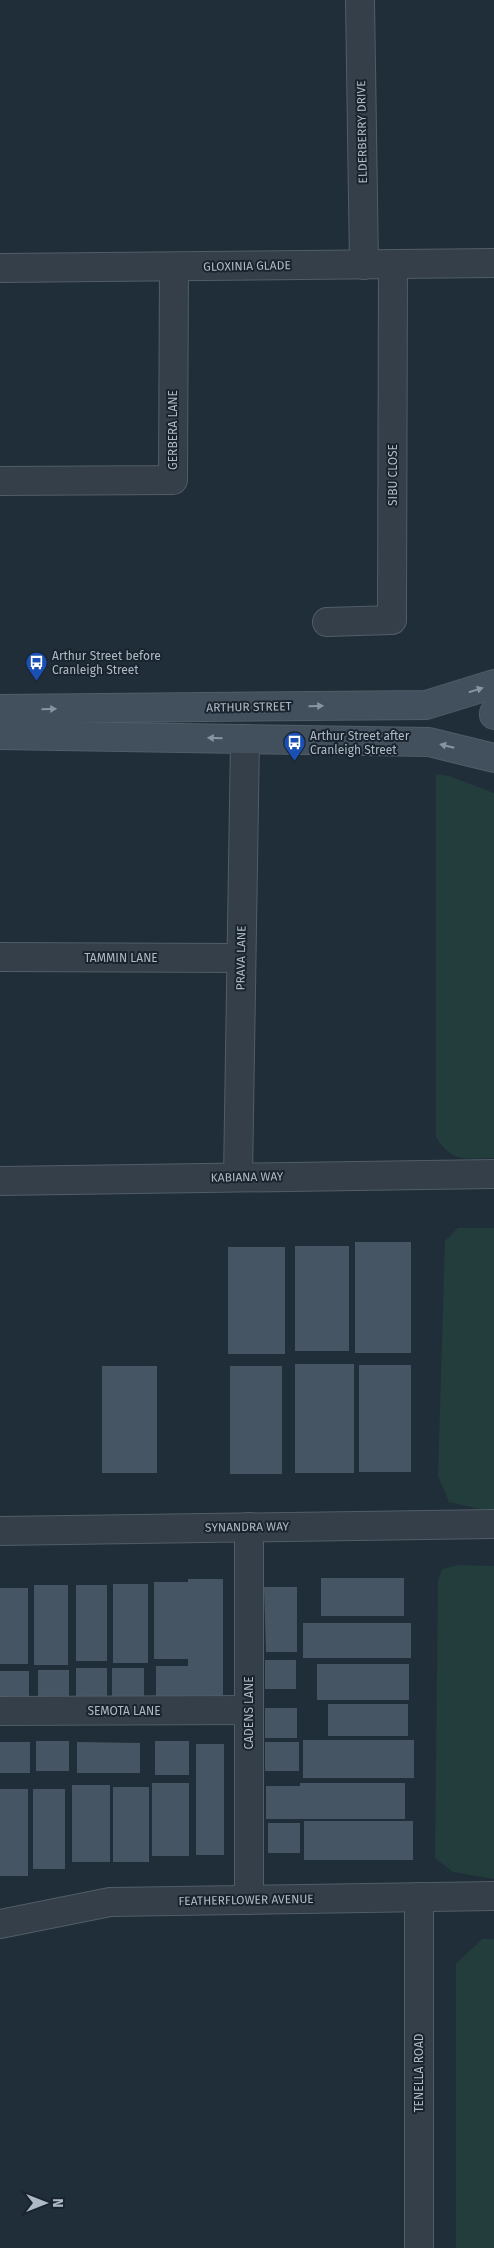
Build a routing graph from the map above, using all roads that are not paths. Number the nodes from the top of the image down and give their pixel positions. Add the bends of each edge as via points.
1 (360, 0) edge
2 (494, 263) edge
3 (364, 265) junction
4 (394, 265) junction
5 (174, 267) junction
6 (0, 268) edge
7 (0, 481) edge
8 (327, 622) dead end
9 (494, 684) edge
10 (0, 709) edge
11 (0, 735) edge
12 (245, 739) junction
13 (494, 758) edge
14 (0, 957) edge
15 (241, 958) junction
16 (494, 1174) edge
17 (238, 1177) junction
18 (0, 1181) edge
19 (494, 1524) edge
20 (249, 1527) junction
21 (0, 1531) edge
22 (249, 1710) junction
23 (0, 1712) edge
24 (494, 1896) edge
25 (419, 1897) junction
26 (249, 1900) junction
27 (0, 1924) edge
28 (419, 2248) edge

1 - 3 street, ELDERBERRY DRIVE
2 - 4 street, GLOXINIA GLADE
3 - 4 street, GLOXINIA GLADE
3 - 5 street, GLOXINIA GLADE
4 - 8 street, SIBU CLOSE via 392,620
5 - 6 street, GLOXINIA GLADE
5 - 7 street, GERBERA LANE via 173,480
10 -> 9 street, ARTHUR STREET via 426,705
12 -> 11 street
13 -> 12 street via 429,742
12 - 15 street, PRAVA LANE
14 - 15 street, TAMMIN LANE
15 - 17 street, PRAVA LANE
16 - 17 street, KABIANA WAY
17 - 18 street, KABIANA WAY
19 - 20 street, SYNANDRA WAY
20 - 21 street, SYNANDRA WAY
20 - 22 street, CADENS LANE
22 - 23 street, SEMOTA LANE
22 - 26 street, CADENS LANE
24 - 25 street, FEATHERFLOWER AVENUE
25 - 26 street, FEATHERFLOWER AVENUE
25 - 28 street, TENELLA ROAD
26 - 27 street, FEATHERFLOWER AVENUE via 110,1902

